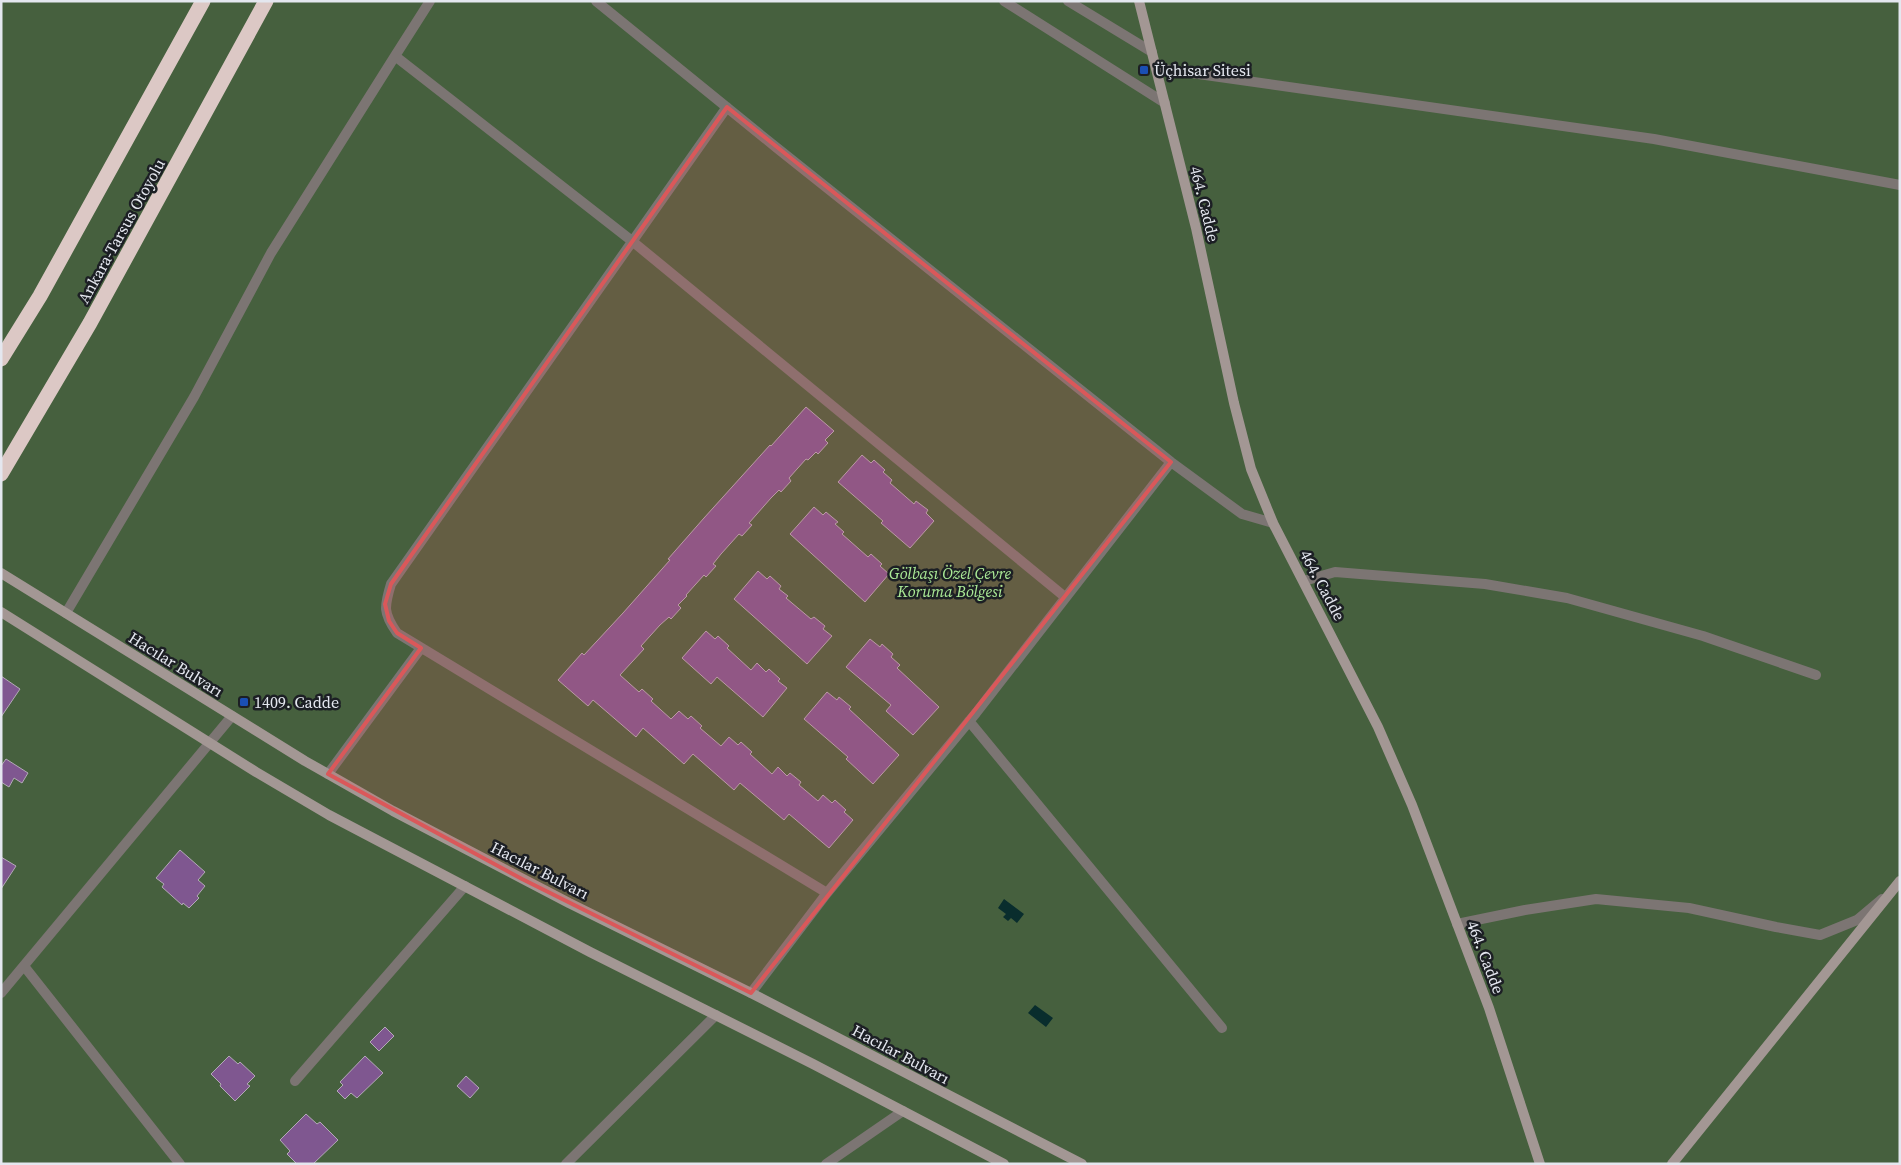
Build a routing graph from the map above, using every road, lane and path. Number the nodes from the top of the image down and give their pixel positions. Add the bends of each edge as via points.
1 (203, 1) edge
2 (266, 1) edge
3 (430, 1) edge
4 (596, 1) edge
5 (1004, 1) edge
6 (1068, 1) edge
7 (1138, 1) edge
8 (1152, 52) junction
9 (395, 56) junction
10 (1156, 68) junction
11 (1165, 103) junction
12 (726, 107) junction
13 (1900, 185) edge
14 (632, 241) junction
15 (1, 359) edge
16 (1171, 462) junction
17 (1, 474) edge
18 (1273, 523) junction
19 (1, 573) edge
20 (1304, 581) junction
21 (1065, 597) junction
22 (1, 612) edge
23 (66, 614) junction
24 (421, 648) junction
25 (1816, 674) dead end
26 (232, 716) junction
27 (969, 721) junction
28 (210, 744) junction
29 (328, 774) junction
30 (465, 886) junction
31 (1896, 886) edge
32 (827, 893) junction
33 (1457, 924) junction
34 (24, 966) junction
35 (1, 993) edge
36 (751, 993) junction
37 (716, 1015) junction
38 (1222, 1028) dead end
39 (295, 1081) dead end
40 (903, 1111) junction
41 (180, 1164) edge
42 (566, 1164) edge
43 (826, 1164) edge
44 (1004, 1164) edge
45 (1082, 1164) edge
46 (1540, 1164) edge
47 (1672, 1164) edge

1 - 15 highway
2 - 17 highway, Ankara-Tarsus Otoyolu via 90,323
3 - 9 street
4 - 12 street
5 - 11 street
6 - 8 street
7 - 8 main road, 464. Cadde
8 - 10 main road, 464. Cadde
9 - 14 street
9 - 23 street via 271,253 194,397
10 - 11 main road, 464. Cadde
10 - 13 street via 1654,139
11 - 18 main road, 464. Cadde via 1243,440
12 - 14 street
12 - 16 street
14 - 21 street
14 - 24 street via 391,584 385,604 389,621 397,633
16 - 18 street via 1242,514
16 - 21 street
18 - 20 main road, 464. Cadde
19 - 23 main road, Hacılar Bulvarı
20 - 25 street via 1335,572 1484,584 1567,598 1703,636
20 - 33 main road, 464. Cadde via 1378,726 1416,814
21 - 27 street
22 - 28 main road
23 - 26 main road, Hacılar Bulvarı
24 - 29 street
24 - 32 street
26 - 28 street
26 - 29 main road, Hacılar Bulvarı
27 - 32 street
27 - 38 street
28 - 30 main road via 314,806
28 - 34 street
29 - 36 main road, Hacılar Bulvarı via 514,875
30 - 37 main road
30 - 39 street
31 - 33 street via 1857,920 1820,935 1689,908 1596,899
31 - 47 main road
32 - 36 street
33 - 46 main road, 464. Cadde via 1489,1008
34 - 35 street
34 - 41 street
36 - 45 main road, Hacılar Bulvarı
37 - 40 main road
37 - 42 street
40 - 43 street
40 - 44 main road

